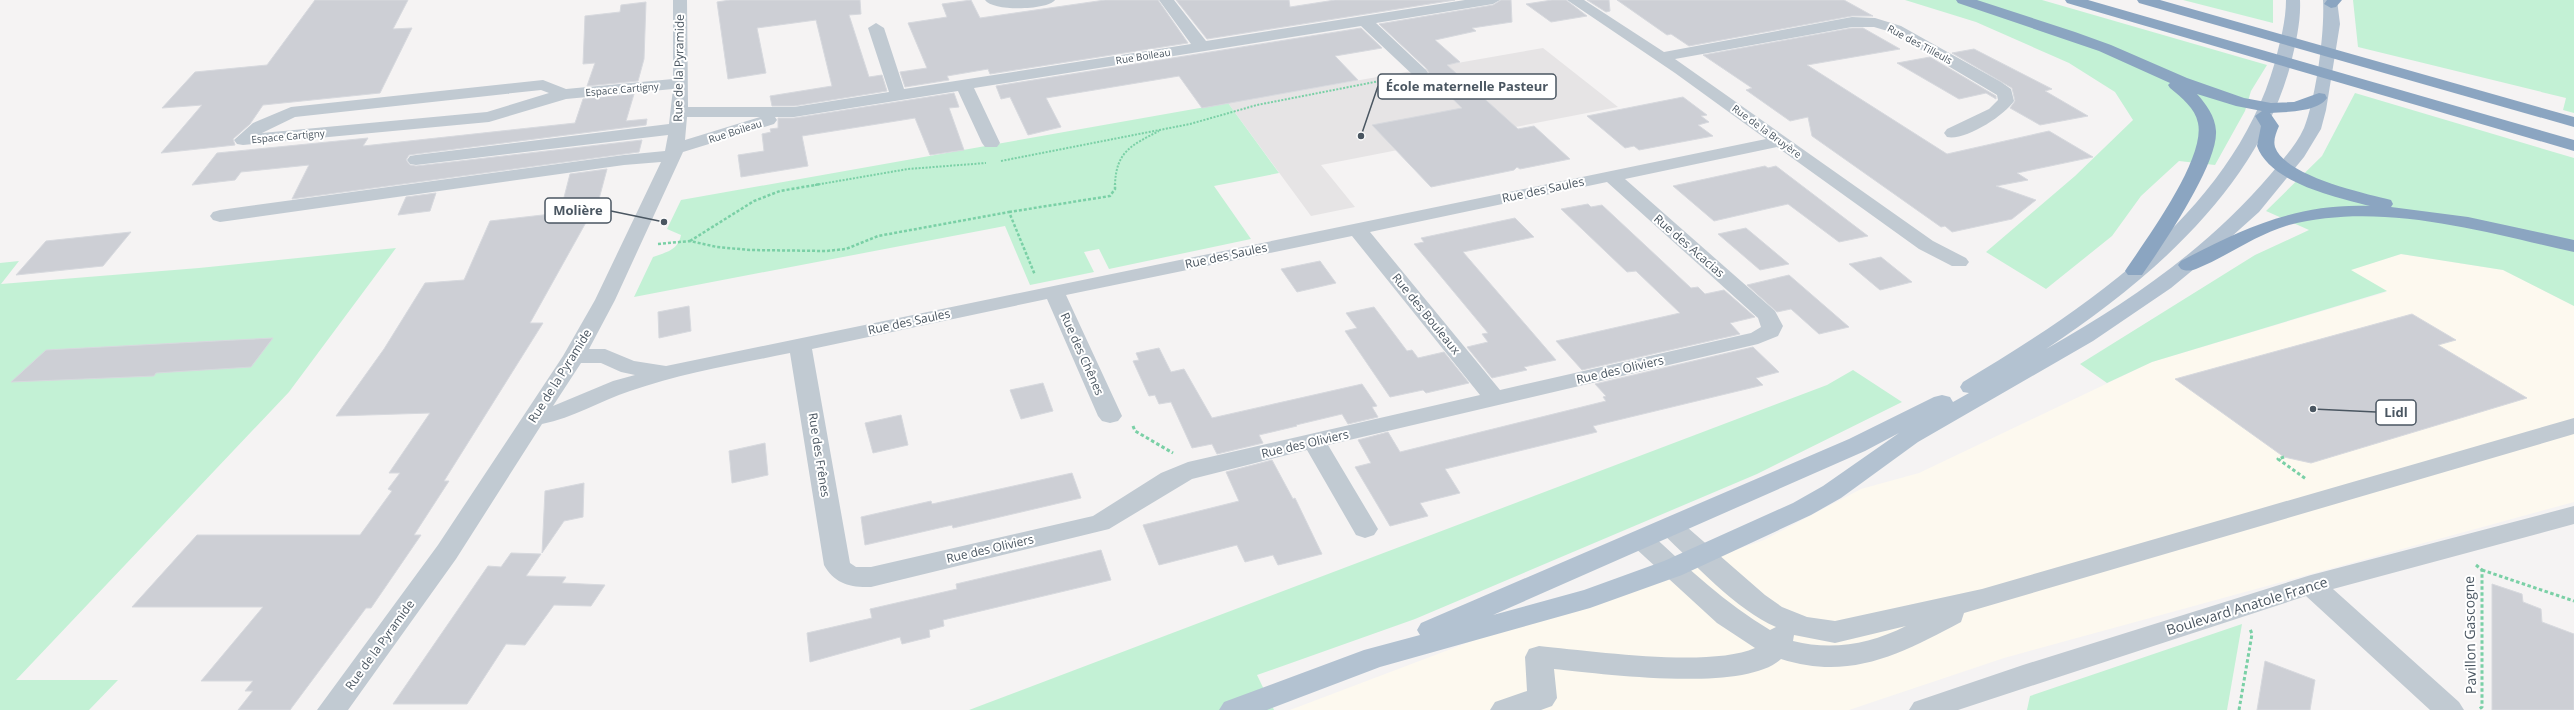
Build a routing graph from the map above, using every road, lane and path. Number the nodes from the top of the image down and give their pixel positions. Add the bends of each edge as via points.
1 (680, 0) edge
2 (1048, 0) edge
3 (1166, 0) edge
4 (1493, 0) edge
5 (1574, 0) edge
6 (1964, 0) edge
7 (2072, 0) edge
8 (2144, 0) edge
9 (2158, 0) edge
10 (2332, 1) edge
11 (997, 2) edge
12 (2293, 7) edge
13 (1364, 20) junction
14 (876, 28) dead end
15 (1201, 46) junction
16 (1662, 57) junction
17 (2152, 69) junction
18 (1420, 73) joint
19 (680, 83) junction
20 (964, 84) junction
21 (564, 94) junction
22 (898, 95) junction
23 (2319, 98) junction
24 (2574, 107) edge
25 (794, 112) junction
26 (2266, 112) junction
27 (2574, 122) edge
28 (1162, 129) junction
29 (1953, 133) dead end
30 (677, 136) junction
31 (1781, 141) junction
32 (990, 143) dead end
33 (2574, 146) edge
34 (416, 160) dead end
35 (996, 162) dead end
36 (989, 163) dead end
37 (2286, 168) junction
38 (1611, 176) junction
39 (1009, 212) junction
40 (220, 216) dead end
41 (2459, 221) junction
42 (1358, 229) junction
43 (690, 241) junction
44 (2574, 246) edge
45 (631, 247) junction
46 (1960, 262) dead end
47 (2188, 265) junction
48 (2135, 271) junction
49 (1048, 293) junction
50 (1768, 315) joint
51 (800, 345) junction
52 (574, 356) junction
53 (672, 371) junction
54 (1495, 399) junction
55 (1110, 416) joint
56 (534, 418) junction
57 (2574, 426) edge
58 (1314, 442) junction
59 (1197, 468) junction
60 (2574, 515) edge
61 (1671, 527) junction
62 (1365, 529) dead end
63 (1642, 540) junction
64 (2454, 547) junction
65 (1701, 555) junction
66 (837, 565) joint
67 (1672, 568) junction
68 (2482, 570) junction
69 (2311, 585) junction
70 (1982, 599) junction
71 (2574, 601) edge
72 (2242, 606) junction
73 (1788, 622) junction
74 (1776, 648) junction
75 (1374, 658) junction
76 (332, 710) edge
77 (1234, 710) edge
78 (1505, 710) edge
79 (1924, 710) edge
80 (2239, 710) edge
81 (2449, 710) edge
82 (2478, 710) edge

1 - 19 street, Rue de la Pyramide
2 - 11 street
3 - 15 street
4 - 13 street, Rue Boileau
5 - 16 street, Rue de la Bruyère
6 - 17 highway via 2093,44
7 - 33 highway
8 - 27 highway
9 - 24 highway via 2488,87
10 - 23 main road via 2332,24
12 - 26 main road via 2277,85
13 - 15 street, Rue Boileau
13 - 18 street
14 - 22 street
15 - 20 street, Rue Boileau
16 - 29 street, Rue des Tilleuls via 1852,22 1883,24 1989,81 2005,93 2006,101 2001,109
16 - 31 street, Rue de la Bruyère
17 - 26 highway via 2215,95
17 - 48 highway via 2189,95 2206,118 2209,131 2202,155 2183,198
18 - 28 path via 1257,105
19 - 21 street, Espace Cartigny
19 - 30 street, Rue de la Pyramide
20 - 22 street, Rue Boileau
20 - 32 street
21 - 21 street, Espace Cartigny via 489,117 243,140 259,127 291,112 543,85
22 - 25 street, Rue Boileau
23 - 26 highway via 2302,107
23 - 37 main road via 2312,129
25 - 30 street, Rue Boileau
25 - 30 street, Rue Boileau
26 - 37 highway via 2270,126 2265,138 2267,149 2277,162
26 - 48 main road via 2232,168 2208,199
28 - 35 path
28 - 39 path via 1125,151 1114,168 1115,189 1110,196
30 - 34 street
30 - 40 street via 624,160
30 - 45 street, Rue de la Pyramide
31 - 38 street, Rue des Saules
31 - 46 street, Rue de la Bruyère via 1921,242
36 - 43 path via 957,162 920,167 780,192 739,209 707,233
37 - 41 highway via 2347,194
37 - 47 main road via 2252,208
38 - 42 street, Rue des Saules
38 - 50 street, Rue des Acacias
39 - 43 path via 878,236 846,249 826,251 750,250
39 - 49 path
41 - 44 highway
41 - 47 highway via 2364,212 2305,216 2262,228
42 - 49 street, Rue des Saules
42 - 54 street, Rue des Bouleaux
43 - 45 path
45 - 52 street, Rue de la Pyramide via 606,300
47 - 65 main road via 2147,296 2085,336 1910,437 1818,500
48 - 61 main road via 2054,333 1959,394 1857,445
49 - 51 street, Rue des Saules
49 - 55 street, Rue des Chênes
50 - 54 street, Rue des Oliviers via 1772,326 1770,331 1758,338
51 - 53 street, Rue des Saules
51 - 66 street, Rue des Frênes
52 - 53 street, Rue des Saules via 605,356 629,367
52 - 56 street, Rue de la Pyramide
53 - 56 street, Rue des Saules via 609,390 555,414
54 - 58 street, Rue des Oliviers
55 - 59 path via 1127,413 1135,431
56 - 76 street, Rue de la Pyramide via 424,586
57 - 70 street
58 - 59 street, Rue des Oliviers
58 - 62 street
59 - 66 street, Rue des Oliviers via 1172,476 1114,517 1086,527 871,577 850,576 842,572
60 - 64 street, Boulevard Anatole France
61 - 63 main road
61 - 65 street
63 - 67 street
63 - 75 main road via 1465,614
64 - 68 path, Pavillon Gascogne
64 - 69 street, Boulevard Anatole France
65 - 67 main road
65 - 73 street via 1755,602
67 - 74 street via 1756,638
67 - 75 main road via 1590,598
68 - 71 path
68 - 82 path, Pavillon Gascogne via 2482,707
69 - 72 street, Boulevard Anatole France
69 - 81 street
70 - 73 street via 1853,630 1819,630
70 - 74 street via 1886,647 1862,654 1828,658
72 - 79 street, Boulevard Anatole France
72 - 80 path via 2252,634
73 - 74 street
74 - 78 street via 1765,657 1754,661 1722,666 1539,658 1542,698
75 - 77 main road

